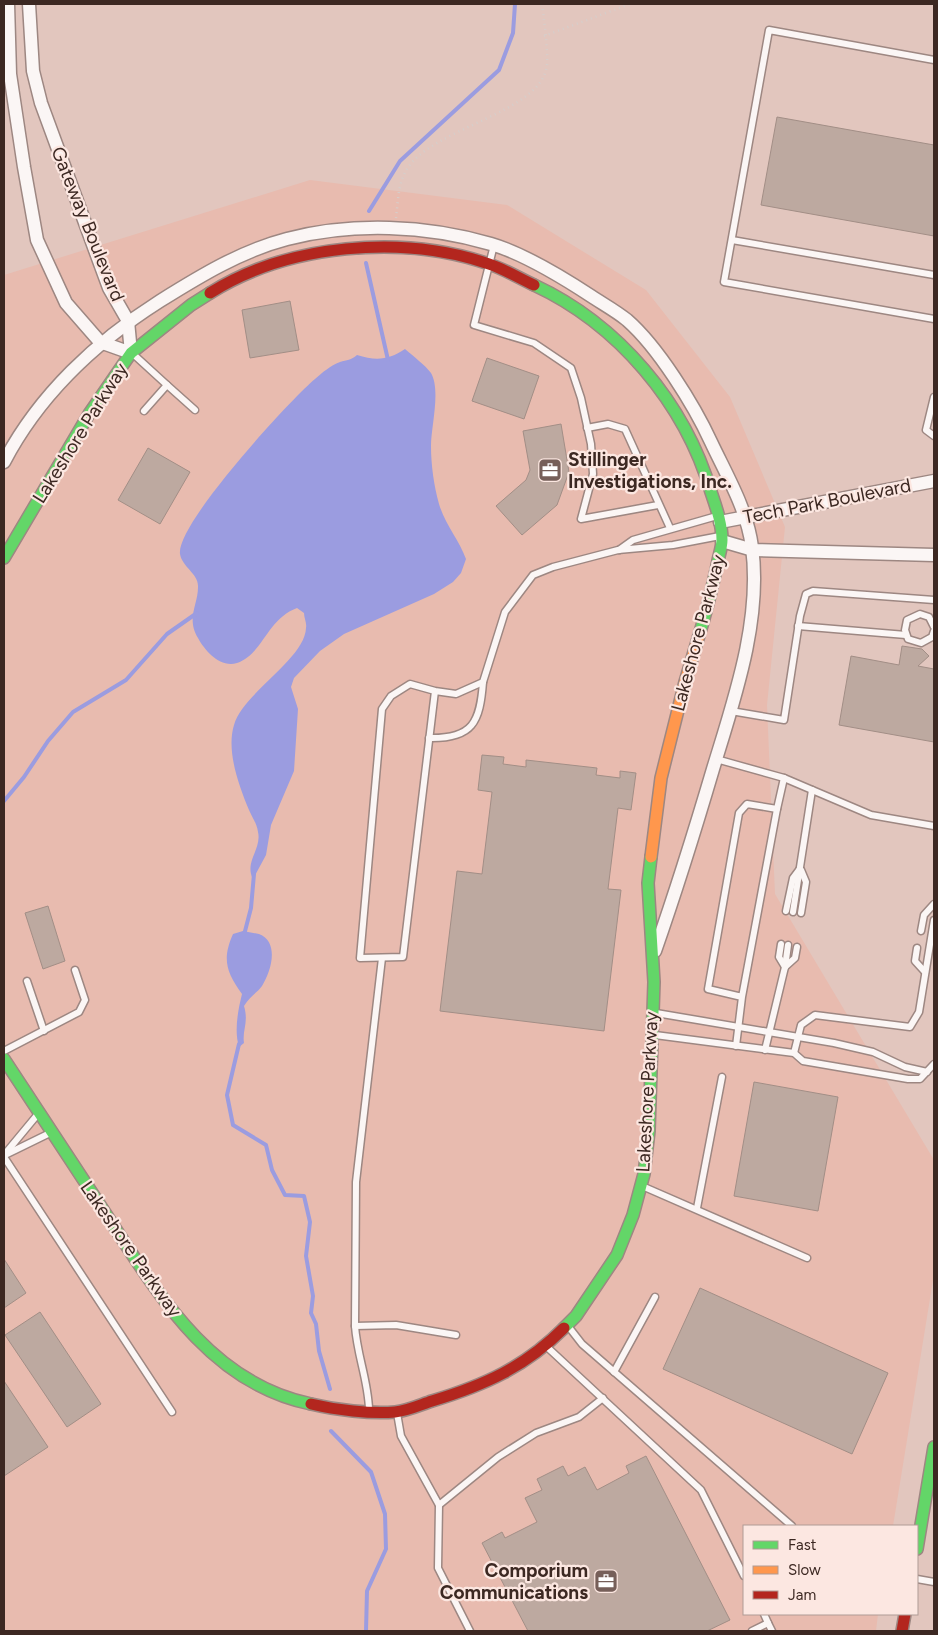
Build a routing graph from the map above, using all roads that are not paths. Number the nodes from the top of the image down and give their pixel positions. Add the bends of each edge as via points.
1 (8, 4) edge
2 (29, 4) edge
3 (934, 60) edge
4 (33, 72) junction
5 (10, 74) junction
6 (732, 240) junction
7 (494, 245) junction
8 (489, 264) junction
9 (934, 275) edge
10 (934, 319) edge
11 (128, 321) junction
12 (100, 342) junction
13 (131, 353) junction
14 (167, 385) junction
15 (934, 397) edge
16 (195, 410) dead end
17 (144, 411) dead end
18 (587, 428) junction
19 (934, 436) edge
20 (4, 462) edge
21 (934, 481) edge
22 (658, 505) junction
23 (747, 516) junction
24 (719, 518) junction
25 (670, 528) junction
26 (722, 538) junction
27 (618, 550) junction
28 (753, 550) junction
29 (934, 555) edge
30 (4, 558) edge
31 (932, 600) edge
32 (920, 614) junction
33 (934, 622) edge
34 (798, 626) junction
35 (906, 635) junction
36 (934, 635) edge
37 (483, 682) junction
38 (435, 691) junction
39 (731, 711) junction
40 (429, 738) junction
41 (716, 759) junction
42 (784, 778) junction
43 (812, 790) junction
44 (777, 809) junction
45 (934, 826) edge
46 (800, 869) junction
47 (934, 904) edge
48 (790, 911) dead end
49 (801, 913) dead end
50 (934, 920) edge
51 (921, 931) dead end
52 (785, 945) dead end
53 (797, 947) dead end
54 (917, 948) dead end
55 (654, 954) junction
56 (382, 958) junction
57 (785, 966) junction
58 (75, 970) dead end
59 (926, 972) junction
60 (26, 981) dead end
61 (742, 997) junction
62 (652, 1012) junction
63 (739, 1027) junction
64 (44, 1032) junction
65 (768, 1032) junction
66 (652, 1035) junction
67 (798, 1037) junction
68 (736, 1046) junction
69 (765, 1050) junction
70 (4, 1051) edge
71 (794, 1053) junction
72 (4, 1059) edge
73 (934, 1064) edge
74 (928, 1072) junction
75 (722, 1077) dead end
76 (39, 1113) junction
77 (51, 1132) junction
78 (4, 1156) edge
79 (641, 1185) junction
80 (697, 1208) junction
81 (807, 1258) dead end
82 (655, 1297) dead end
83 (567, 1325) junction
84 (355, 1326) junction
85 (456, 1335) dead end
86 (546, 1346) junction
87 (614, 1372) junction
88 (603, 1398) junction
89 (369, 1410) junction
90 (172, 1412) dead end
91 (396, 1412) junction
92 (934, 1447) edge
93 (439, 1505) junction
94 (791, 1525) edge
95 (918, 1543) edge
96 (743, 1574) edge
97 (918, 1579) edge
98 (934, 1582) edge
99 (764, 1615) edge
100 (905, 1615) edge
101 (768, 1622) junction
102 (470, 1631) edge
103 (752, 1631) edge
104 (772, 1631) edge
105 (902, 1631) edge

1 - 5 street, Gateway Boulevard
2 - 4 street, Gateway Boulevard
3 - 6 lane via 770,30
4 - 5 street
4 - 11 street, Gateway Boulevard via 41,103 109,288
5 - 12 street, Gateway Boulevard via 37,240 66,303
6 - 9 lane
6 - 10 lane via 724,282
7 - 8 lane
7 - 11 street, Lakeshore Parkway via 444,233 395,228 345,230 288,239 210,270
7 - 23 street, Lakeshore Parkway via 562,277 627,320 657,355 697,412
8 - 13 street, Lakeshore Parkway via 441,252 397,246 352,247 292,259 221,286
8 - 18 lane via 474,325 534,343 571,368
8 - 24 street, Lakeshore Parkway via 554,294 616,339 647,372 686,428 708,480
11 - 12 street, Lakeshore Parkway
11 - 13 street, Gateway Boulevard
12 - 13 street, Gateway Boulevard
12 - 20 street, Lakeshore Parkway via 18,434
13 - 14 lane
13 - 30 street, Lakeshore Parkway via 89,414
14 - 16 lane
14 - 17 lane
15 - 19 lane via 926,430
18 - 22 lane via 608,424 625,429
18 - 22 lane via 593,474 581,519
21 - 23 street, Tech Park Boulevard
22 - 25 lane
23 - 24 street, Tech Park Boulevard
23 - 28 street, Lakeshore Parkway
24 - 25 lane
24 - 26 street, Lakeshore Parkway
25 - 27 lane via 633,540
26 - 27 lane
26 - 28 street, Tech Park Boulevard
26 - 55 street, Lakeshore Parkway via 707,610 661,778 648,883
27 - 37 lane via 533,575 505,612
28 - 29 street, Tech Park Boulevard
28 - 39 street, Lakeshore Parkway via 752,621
31 - 32 lane
31 - 34 lane via 813,591 806,594
32 - 33 lane
32 - 35 lane via 907,620
34 - 35 lane
34 - 39 lane via 784,720
35 - 36 lane via 916,643 925,642
37 - 38 lane via 456,694
37 - 40 lane via 481,708 475,723 462,734 446,739
38 - 40 lane
38 - 56 lane via 410,684 392,696 382,709 360,958
39 - 41 street, Lakeshore Parkway
40 - 56 lane via 403,958
41 - 42 lane
41 - 55 street, Lakeshore Parkway via 678,887
42 - 43 lane
42 - 44 lane
43 - 45 lane via 871,815
43 - 46 lane
44 - 61 lane
44 - 61 lane via 747,804 739,813 708,989
46 - 48 lane
46 - 49 lane via 806,882
47 - 51 lane via 924,915
50 - 59 lane
52 - 57 lane via 779,957
53 - 57 lane via 795,958
54 - 59 lane via 915,961
55 - 62 street, Lakeshore Parkway
56 - 84 lane via 356,1182
57 - 65 lane
58 - 64 lane via 85,1000 79,1012
59 - 67 lane via 919,1012 910,1027 815,1015 801,1025
60 - 64 lane
61 - 63 lane
62 - 63 lane
62 - 66 street, Lakeshore Parkway
63 - 65 lane
63 - 68 lane
64 - 70 lane
65 - 67 lane
65 - 69 lane
66 - 68 lane
66 - 79 street, Lakeshore Parkway via 648,1131
67 - 71 lane
67 - 74 lane via 873,1052 905,1067
68 - 69 lane
69 - 71 lane
71 - 74 lane via 803,1062 908,1079 920,1079
72 - 76 street, Lakeshore Parkway
73 - 74 lane
75 - 80 lane
76 - 77 street, Lakeshore Parkway
76 - 78 lane
77 - 78 lane
77 - 89 street, Lakeshore Parkway via 161,1298 206,1348 240,1375 290,1400 328,1408
78 - 90 lane
79 - 80 lane
79 - 83 street, Lakeshore Parkway via 617,1255
80 - 81 lane
82 - 87 lane
83 - 86 street, Lakeshore Parkway
83 - 87 lane via 582,1344
84 - 85 lane via 396,1325
84 - 89 lane via 368,1387
86 - 88 lane
86 - 91 street, Lakeshore Parkway via 511,1371 473,1390
87 - 94 lane
88 - 93 lane via 579,1417 536,1433 498,1457
88 - 96 lane via 700,1490
89 - 91 street, Lakeshore Parkway
91 - 93 lane via 401,1436
92 - 95 street
93 - 102 lane via 438,1568
97 - 98 lane
99 - 101 lane
100 - 105 street
101 - 103 lane
101 - 104 lane

